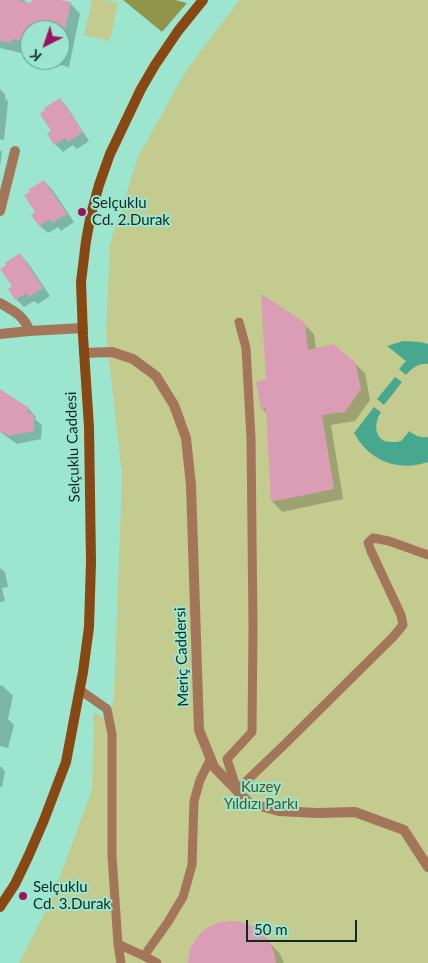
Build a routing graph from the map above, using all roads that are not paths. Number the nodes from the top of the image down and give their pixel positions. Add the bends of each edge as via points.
1 (203, 0) edge
2 (15, 151) dead end
3 (0, 211) edge
4 (0, 303) edge
5 (239, 322) dead end
6 (83, 328) junction
7 (29, 331) junction
8 (0, 334) edge
9 (84, 353) junction
10 (428, 555) edge
11 (80, 690) junction
12 (211, 758) junction
13 (237, 790) junction
14 (428, 867) edge
15 (0, 907) edge
16 (118, 944) junction
17 (144, 956) junction
18 (121, 963) edge
19 (157, 963) edge

1 - 6 street, Selçuklu Caddesi via 150,73 110,154 86,241 82,282
2 - 3 street
4 - 7 street via 20,316
5 - 13 lane via 246,348 251,438 253,627 252,732 227,759
6 - 7 street
6 - 9 street, Selçuklu Caddesi
7 - 8 street
9 - 11 street, Selçuklu Caddesi via 89,427 91,562 89,628
9 - 12 street, Meriç Caddersi via 112,352 133,360 156,376 174,405 186,438 191,485 200,730
10 - 13 lane via 373,538 368,543 403,625
11 - 15 street, Selçuklu Caddesi via 61,776 28,857
11 - 16 lane via 107,709 112,734 112,856
12 - 13 street, Meriç Caddersi via 214,767
12 - 17 lane via 194,801 192,866 182,897
13 - 14 street, Meriç Caddersi via 250,803 279,811 355,812 404,830
16 - 17 lane
16 - 18 lane
17 - 19 lane

